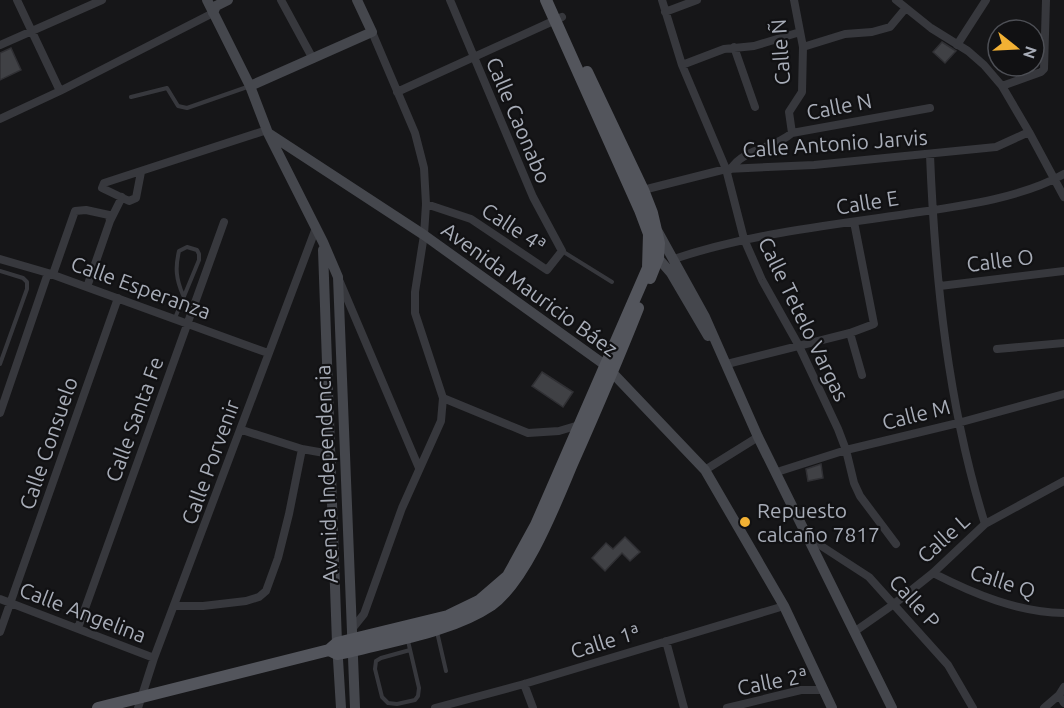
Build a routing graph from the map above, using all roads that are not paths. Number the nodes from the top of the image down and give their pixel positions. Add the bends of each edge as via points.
1 (17, 0) edge
2 (102, 0) edge
3 (207, 0) edge
4 (228, 0) edge
5 (281, 0) edge
6 (357, 0) edge
7 (450, 0) edge
8 (546, 0) edge
9 (554, 0) edge
10 (662, 0) edge
11 (697, 0) edge
12 (794, 0) edge
13 (896, 0) edge
14 (986, 0) edge
15 (1046, 0) edge
16 (905, 9) junction
17 (665, 12) junction
18 (213, 13) junction
19 (559, 19) junction
20 (30, 32) junction
21 (372, 32) junction
22 (800, 32) junction
23 (0, 45) edge
24 (957, 45) junction
25 (734, 47) junction
26 (802, 47) junction
27 (473, 58) junction
28 (313, 59) junction
29 (682, 66) junction
30 (250, 86) junction
31 (1002, 86) junction
32 (60, 92) junction
33 (398, 92) junction
34 (131, 97) dead end
35 (755, 107) dead end
36 (930, 108) dead end
37 (0, 119) edge
38 (268, 131) junction
39 (1029, 132) junction
40 (792, 133) junction
41 (930, 155) junction
42 (728, 169) junction
43 (141, 172) junction
44 (1064, 174) edge
45 (1055, 179) junction
46 (643, 190) junction
47 (122, 197) junction
48 (1064, 197) edge
49 (426, 204) junction
50 (932, 210) junction
51 (110, 221) junction
52 (225, 222) dead end
53 (854, 222) junction
54 (655, 227) junction
55 (316, 228) junction
56 (424, 235) junction
57 (744, 239) junction
58 (323, 242) junction
59 (562, 250) junction
60 (658, 258) junction
61 (0, 259) edge
62 (674, 259) junction
63 (0, 271) edge
64 (1064, 271) edge
65 (50, 273) junction
66 (338, 277) junction
67 (612, 282) dead end
68 (940, 286) junction
69 (87, 287) junction
70 (183, 295) junction
71 (118, 298) junction
72 (174, 319) junction
73 (188, 324) junction
74 (850, 333) junction
75 (1064, 343) edge
76 (799, 346) junction
77 (997, 349) dead end
78 (268, 353) junction
79 (0, 364) edge
80 (727, 364) junction
81 (608, 369) junction
82 (862, 375) dead end
83 (1064, 394) edge
84 (443, 398) junction
85 (0, 411) edge
86 (958, 423) junction
87 (579, 425) junction
88 (242, 430) junction
89 (758, 436) junction
90 (302, 449) junction
91 (846, 450) junction
92 (330, 454) junction
93 (418, 468) junction
94 (705, 470) junction
95 (777, 472) junction
96 (1064, 481) edge
97 (985, 524) junction
98 (809, 538) junction
99 (896, 544) dead end
100 (933, 573) junction
101 (0, 599) edge
102 (11, 604) junction
103 (894, 604) junction
104 (175, 606) junction
105 (784, 606) junction
106 (1064, 613) edge
107 (78, 628) junction
108 (436, 628) junction
109 (854, 632) junction
110 (0, 633) edge
111 (407, 637) junction
112 (352, 641) junction
113 (666, 641) junction
114 (334, 649) junction
115 (410, 650) junction
116 (154, 658) junction
117 (446, 670) dead end
118 (524, 684) junction
119 (1064, 687) edge
120 (824, 690) junction
121 (1059, 695) junction
122 (140, 703) edge
123 (1064, 703) edge
124 (98, 708) edge
125 (341, 708) edge
126 (355, 708) edge
127 (435, 708) edge
128 (533, 708) edge
129 (684, 708) edge
130 (727, 708) edge
131 (832, 708) edge
132 (892, 708) edge
133 (973, 708) edge
134 (1044, 708) edge

1 - 20 street
2 - 20 street
3 - 18 main road, Avenida Independencia
4 - 18 main road via 217,5
5 - 28 street
6 - 21 main road
7 - 27 street, Calle Caonabo
8 - 19 main road
9 - 19 main road
10 - 17 street, Calle Tetelo Vargas
11 - 17 street
12 - 22 street, Calle Ñ
13 - 16 street
14 - 24 street
15 - 31 street via 1044,69
16 - 24 street
16 - 26 street via 890,27 845,34
17 - 29 street, Calle Tetelo Vargas
18 - 30 main road, Avenida Independencia
18 - 32 street
19 - 27 street
19 - 46 main road
19 - 81 main road via 649,234 648,268
20 - 23 street
20 - 32 street
21 - 28 main road
21 - 33 street
22 - 25 street via 754,46
22 - 26 street, Calle Ñ
24 - 31 street via 979,59
25 - 29 street
25 - 35 street
26 - 40 street, Calle Ñ via 801,95 789,112
27 - 33 street
27 - 59 street, Calle Caonabo via 533,197
28 - 30 main road
29 - 42 street, Calle Tetelo Vargas
30 - 34 lane via 187,108 178,106 167,88
30 - 38 main road, Avenida Independencia
31 - 39 street
32 - 37 street
33 - 49 street via 419,146
36 - 40 street, Calle N
38 - 43 street
38 - 55 main road, Avenida Independencia
38 - 56 main road, Avenida Mauricio Báez
39 - 41 street, Calle Antonio Jarvis via 1000,146
39 - 45 street
40 - 42 street, Calle N via 781,142 741,156
41 - 42 street, Calle Antonio Jarvis
41 - 50 street
42 - 46 street, Calle Antonio Jarvis
42 - 57 street, Calle Tetelo Vargas
43 - 47 street via 136,198 129,201
43 - 47 street via 102,186
44 - 45 street, Calle E
45 - 48 street
45 - 50 street, Calle E via 979,203
46 - 54 main road
47 - 51 street
49 - 56 street
49 - 59 street, Calle 4ª via 471,219 548,270
50 - 53 street, Calle E
50 - 68 street
51 - 65 street via 109,215 75,211
51 - 69 street
52 - 73 street, Calle Santa Fe
53 - 57 street, Calle E
53 - 74 street via 875,321 872,326
54 - 60 main road
54 - 62 main road
55 - 58 main road, Avenida Independencia
55 - 78 street, Calle Porvenir
56 - 81 main road, Avenida Mauricio Báez
56 - 84 street via 415,313
57 - 62 street, Calle E
57 - 76 street, Calle Tetelo Vargas
58 - 66 main road, Avenida Independencia
58 - 92 main road, Avenida Independencia
59 - 67 lane
60 - 80 main road
60 - 81 main road
61 - 65 street, Calle Esperanza
62 - 80 main road
63 - 79 lane via 23,278 27,289
64 - 68 street, Calle O
65 - 69 street, Calle Esperanza
65 - 85 street
66 - 93 street
66 - 112 main road, Avenida Independencia
68 - 86 street
69 - 71 street, Calle Esperanza
70 - 70 lane via 199,260 196,250 187,247 179,251 176,266
70 - 72 lane
71 - 72 street, Calle Esperanza
71 - 102 street, Calle Consuelo
72 - 73 street, Calle Esperanza
73 - 78 street, Calle Esperanza
73 - 107 street, Calle Santa Fe
74 - 76 street
74 - 82 street
75 - 77 street
76 - 80 street
76 - 91 street, Calle Tetelo Vargas
78 - 88 street, Calle Porvenir
80 - 89 main road
81 - 87 main road
81 - 94 main road, Avenida Mauricio Báez
81 - 108 main road via 547,522 508,591 469,618
83 - 86 street, Calle M
84 - 87 street via 528,432 559,431
84 - 93 street via 441,421
86 - 91 street, Calle M
86 - 97 street
87 - 112 main road via 536,525 508,576 478,601 448,616
88 - 90 street
88 - 104 street, Calle Porvenir
89 - 94 street
89 - 95 main road
90 - 92 street
90 - 104 street via 286,525 266,591 246,601
91 - 95 street, Calle M
91 - 99 street, Calle Tetelo Vargas via 861,496
92 - 114 main road, Avenida Independencia
93 - 112 street
94 - 105 main road, Avenida Mauricio Báez
95 - 98 main road
96 - 97 street, Calle L
97 - 100 street, Calle L
98 - 103 street, Calle P via 868,577
98 - 109 main road
100 - 103 street, Calle L
100 - 106 street, Calle Q via 968,591 1009,604
101 - 102 street, Calle Angelina
102 - 107 street, Calle Angelina
102 - 110 street, Calle Consuelo
103 - 109 street, Calle L
103 - 133 street, Calle P via 948,665
104 - 116 street, Calle Porvenir
105 - 113 street, Calle 1ª
105 - 120 main road, Avenida Mauricio Báez
107 - 116 street, Calle Angelina
108 - 111 main road
108 - 117 lane
109 - 132 main road
111 - 112 main road
111 - 115 lane
112 - 114 main road
112 - 126 main road, Avenida Independencia
113 - 118 street, Calle 1ª
113 - 129 street
114 - 122 main road
114 - 125 main road, Avenida Independencia
115 - 115 lane via 376,662 382,697 388,703 415,700 418,696
116 - 122 street, Calle Porvenir
118 - 127 street, Calle 1ª
118 - 128 street
119 - 121 street
120 - 130 street, Calle 2ª via 801,690
120 - 131 main road, Avenida Mauricio Báez
121 - 123 street
121 - 134 street
122 - 124 main road

